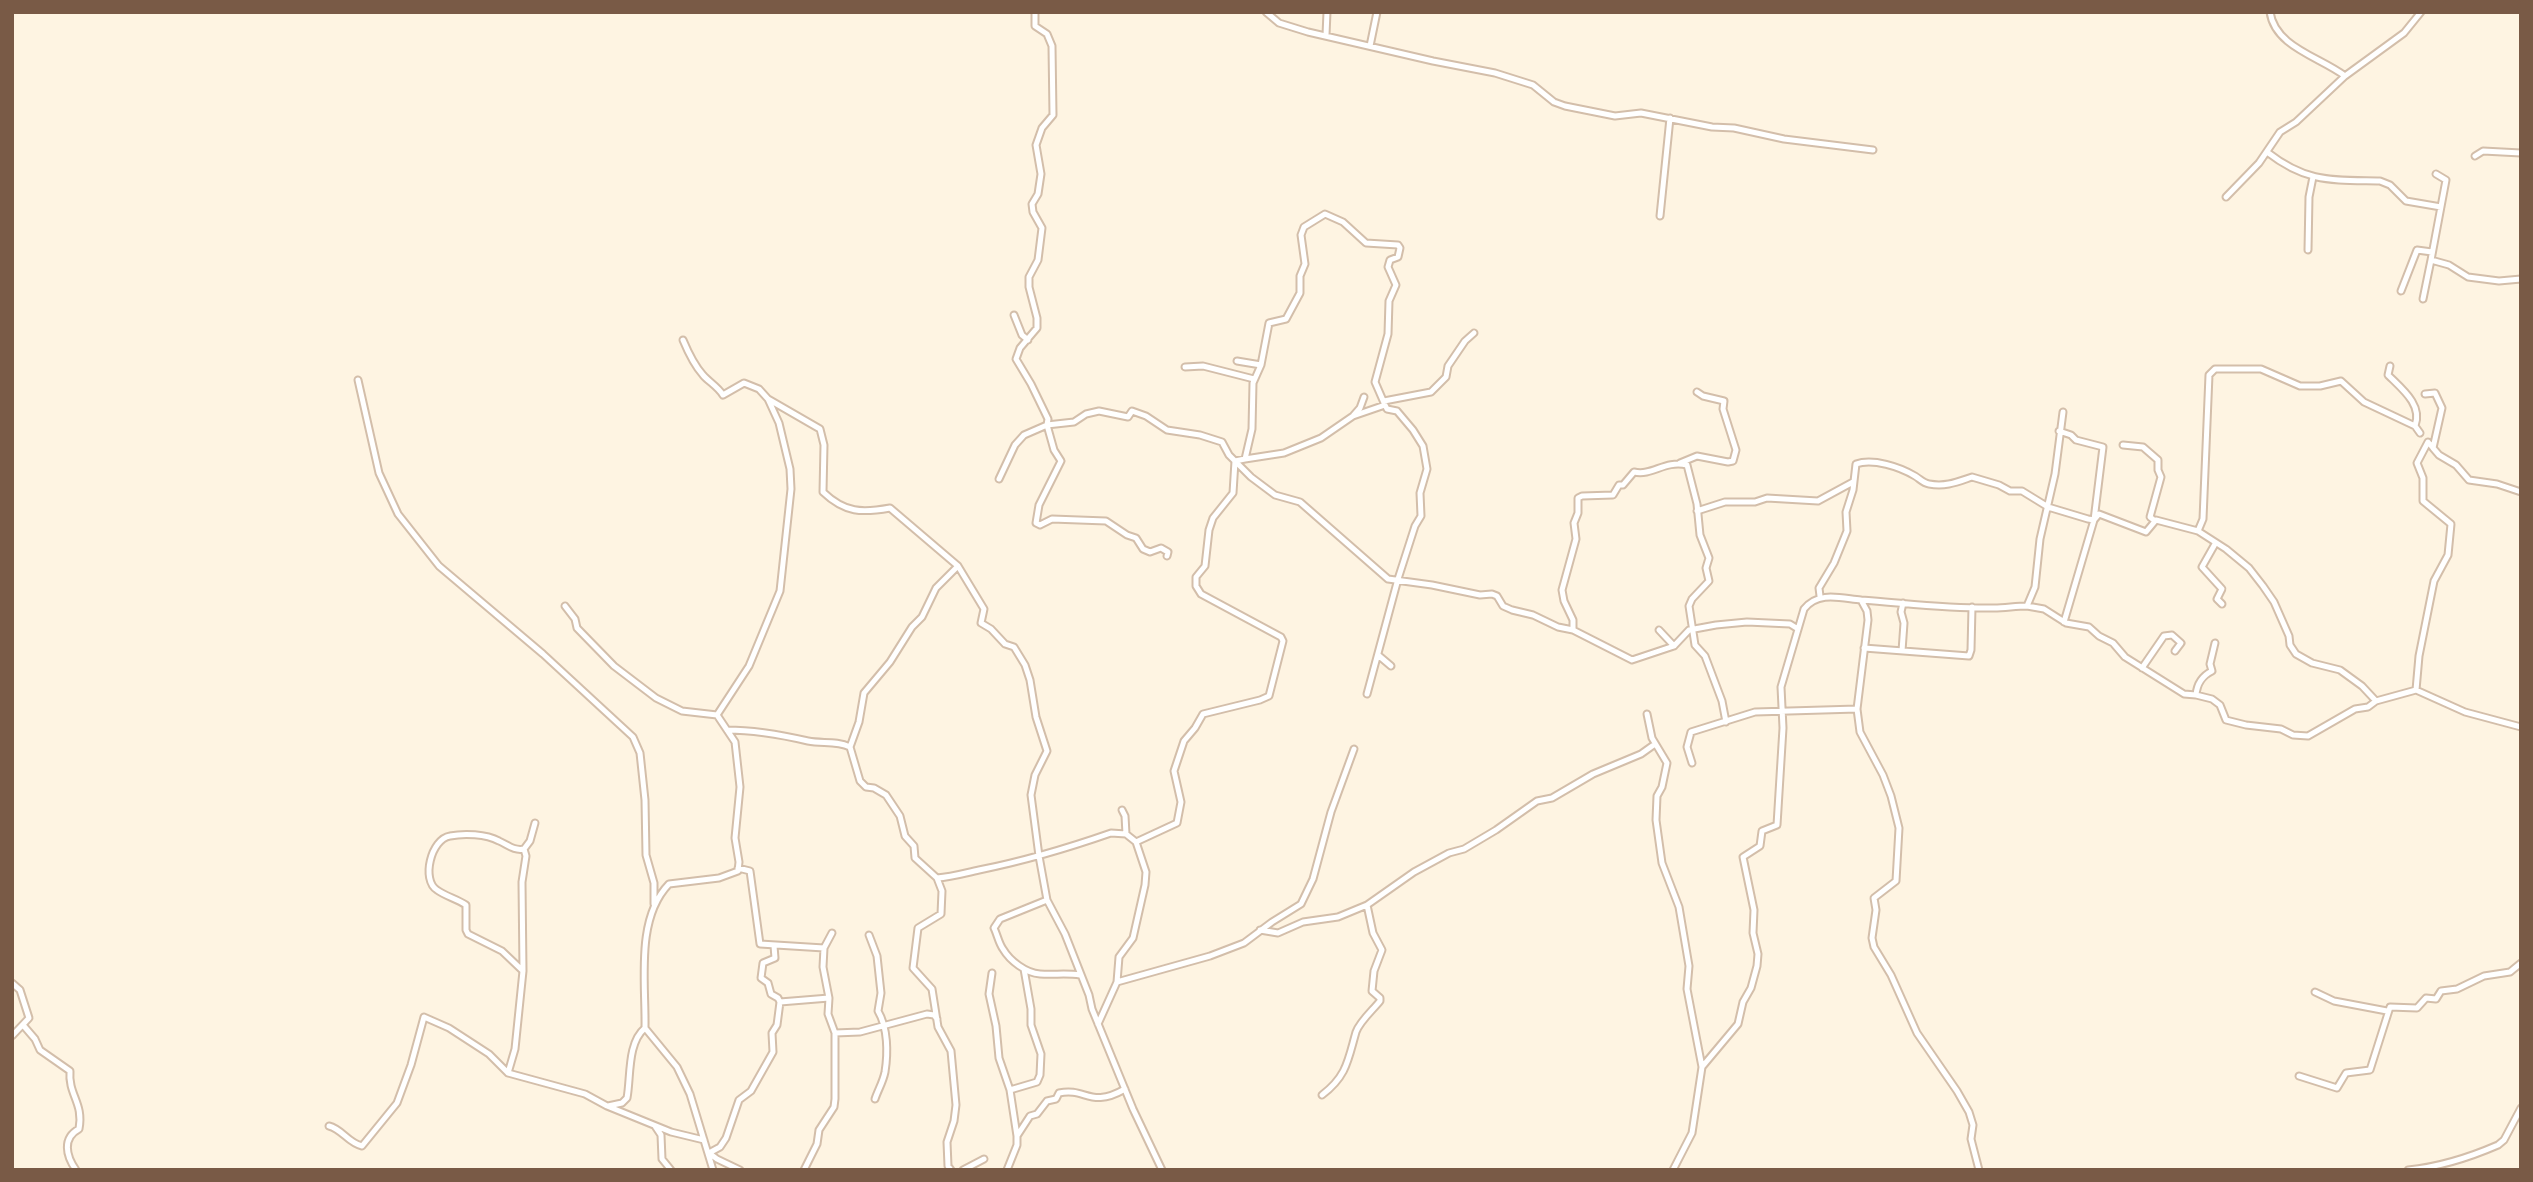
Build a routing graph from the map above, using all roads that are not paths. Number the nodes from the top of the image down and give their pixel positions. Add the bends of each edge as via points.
1 (1035, 12) edge
2 (1266, 12) edge
3 (1327, 12) edge
4 (1377, 12) edge
5 (2270, 12) edge
6 (2421, 12) edge
7 (1326, 35) junction
8 (1370, 46) junction
9 (2344, 76) junction
10 (1670, 118) junction
11 (1873, 150) dead end
12 (2267, 152) junction
13 (2521, 153) edge
14 (2475, 156) dead end
15 (2436, 174) dead end
16 (2313, 177) junction
17 (2226, 197) dead end
18 (2441, 207) junction
19 (1660, 215) dead end
20 (2308, 250) dead end
21 (2432, 252) junction
22 (2431, 260) junction
23 (2521, 279) edge
24 (2400, 291) dead end
25 (2423, 299) dead end
26 (1014, 314) dead end
27 (1474, 333) dead end
28 (682, 340) dead end
29 (1028, 340) junction
30 (1237, 361) dead end
31 (1261, 365) junction
32 (2390, 366) dead end
33 (1185, 367) dead end
34 (1254, 379) junction
35 (358, 380) dead end
36 (1697, 392) dead end
37 (2425, 394) dead end
38 (1364, 397) dead end
39 (768, 399) junction
40 (1385, 403) junction
41 (2063, 412) dead end
42 (1353, 416) junction
43 (1047, 425) junction
44 (2415, 426) junction
45 (2059, 431) junction
46 (2420, 433) dead end
47 (2123, 445) dead end
48 (2433, 448) junction
49 (1245, 458) junction
50 (1236, 461) junction
51 (1680, 463) junction
52 (999, 479) dead end
53 (1853, 482) junction
54 (2521, 492) edge
55 (2048, 507) junction
56 (1697, 511) junction
57 (2094, 520) junction
58 (2155, 521) junction
59 (2198, 531) junction
60 (2215, 544) junction
61 (1167, 556) dead end
62 (958, 566) junction
63 (1398, 579) junction
64 (1820, 596) junction
65 (1861, 600) junction
66 (1903, 603) junction
67 (2222, 604) dead end
68 (565, 606) dead end
69 (2027, 606) junction
70 (1972, 607) junction
71 (2064, 622) junction
72 (1692, 629) junction
73 (1798, 629) junction
74 (1573, 630) junction
75 (1659, 630) dead end
76 (2215, 643) dead end
77 (1674, 646) junction
78 (1864, 649) junction
79 (1902, 651) junction
80 (2175, 651) dead end
81 (1378, 654) junction
82 (1391, 666) dead end
83 (2141, 668) junction
84 (2416, 690) junction
85 (1367, 694) dead end
86 (2196, 695) junction
87 (2376, 701) junction
88 (1857, 709) junction
89 (1782, 712) junction
90 (1647, 714) dead end
91 (717, 715) junction
92 (1726, 722) junction
93 (2521, 727) edge
94 (727, 730) junction
95 (1655, 744) junction
96 (850, 747) junction
97 (1354, 749) dead end
98 (1692, 763) dead end
99 (1122, 810) dead end
100 (535, 823) dead end
101 (1126, 834) junction
102 (1136, 842) junction
103 (524, 849) junction
104 (1039, 856) junction
105 (738, 868) junction
106 (937, 878) junction
107 (1047, 901) junction
108 (1367, 905) junction
109 (654, 911) junction
110 (1260, 930) junction
111 (832, 933) dead end
112 (869, 935) dead end
113 (774, 946) junction
114 (824, 948) junction
115 (2521, 963) edge
116 (1024, 969) junction
117 (523, 971) junction
118 (992, 973) dead end
119 (1080, 975) junction
120 (1117, 982) junction
121 (12, 984) edge
122 (2315, 992) dead end
123 (829, 998) junction
124 (780, 1002) junction
125 (2387, 1011) junction
126 (937, 1019) junction
127 (1098, 1024) junction
128 (23, 1025) junction
129 (883, 1025) junction
130 (645, 1028) junction
131 (835, 1033) junction
132 (12, 1036) edge
133 (1702, 1067) junction
134 (508, 1073) junction
135 (2299, 1076) dead end
136 (1125, 1089) junction
137 (1010, 1090) junction
138 (1322, 1095) dead end
139 (875, 1099) dead end
140 (607, 1106) junction
141 (2521, 1108) edge
142 (654, 1124) junction
143 (329, 1126) dead end
144 (1017, 1136) junction
145 (704, 1140) junction
146 (709, 1153) junction
147 (984, 1160) dead end
148 (76, 1170) edge
149 (671, 1170) edge
150 (713, 1170) edge
151 (740, 1170) edge
152 (804, 1170) edge
153 (951, 1170) edge
154 (963, 1170) edge
155 (1007, 1170) edge
156 (1162, 1170) edge
157 (1673, 1170) edge
158 (1979, 1170) edge
159 (2408, 1170) edge

1 - 29 street via 1035,26 1047,34 1052,46 1053,115 1036,145 1041,174 1032,204 1042,228 1038,260 1029,277 1037,328
2 - 7 street via 1279,23
3 - 7 street
4 - 8 street
5 - 9 street via 2283,37
6 - 9 street via 2404,33
7 - 8 street
8 - 10 street via 1495,73 1533,85 1565,106 1615,116 1641,113
9 - 12 street via 2280,132
10 - 11 street
10 - 19 street
12 - 16 street via 2289,168
12 - 17 street
13 - 14 street via 2483,151
15 - 18 street via 2446,178
16 - 18 street via 2379,181 2404,201
16 - 20 street
18 - 21 street
21 - 22 street
21 - 24 street via 2417,250
22 - 23 street via 2468,277
22 - 25 street
26 - 29 street
27 - 40 street via 1431,392
28 - 39 street via 704,378 723,395 744,383
29 - 43 street via 1016,359 1041,402
30 - 31 street
31 - 34 street
31 - 40 street via 1269,323 1286,319 1300,293 1305,264 1300,236 1304,227 1325,214 1366,243 1400,248 1388,267 1396,285 1376,382
32 - 44 street via 2388,375 2409,393 2417,411
33 - 34 street via 1203,366
34 - 49 street via 1252,429
35 - 109 street via 379,473 398,514 439,566 633,737 640,753
36 - 51 street via 1724,401 1736,457 1728,462 1697,456
37 - 48 street via 2435,393 2442,408
38 - 42 street
39 - 62 street via 820,429 823,492 831,500 866,512 892,508
39 - 91 street via 779,423 791,479 780,591 749,666
40 - 42 street
40 - 63 street via 1413,430 1427,457 1421,516
41 - 45 street
42 - 49 street via 1321,438 1284,453
43 - 50 street via 1074,422 1099,411 1124,418 1135,411 1167,430 1222,442
43 - 52 street via 1024,435 1015,445
43 - 61 street via 1061,461 1039,505 1036,523 1052,519 1106,522 1136,538 1143,549 1161,548
44 - 46 street
44 - 59 street via 2364,402 2341,381 2300,386 2261,369 2215,369 2208,375 2203,519
45 - 55 street
45 - 57 street via 2103,447
47 - 58 street via 2143,447 2158,460 2161,477 2150,517
48 - 54 street via 2469,480
48 - 84 street via 2428,442 2417,463 2423,478 2423,500 2451,524 2448,555 2434,581 2418,656
49 - 50 street
50 - 63 street via 1275,495 1300,502 1388,579
50 - 102 street via 1233,493 1213,517 1205,566 1196,577 1196,586 1201,594 1281,637 1278,664 1269,696 1203,714 1184,741 1174,771 1181,802 1177,823
51 - 56 street via 1687,465
51 - 74 street via 1634,472 1613,495 1578,498 1576,539 1562,590
53 - 55 street via 1856,464 1872,463 1898,468 1926,484 1945,485 1972,477 2022,491
53 - 56 street via 1818,501 1767,498 1725,502
53 - 64 street via 1847,531 1819,588
55 - 57 street
55 - 69 street via 2035,587
56 - 72 street via 1709,558 1709,581 1689,606
57 - 58 street via 2099,514 2146,532
57 - 71 street
58 - 59 street
59 - 60 street
60 - 67 street via 2202,567 2222,589 2217,599
60 - 87 street via 2249,568 2263,586 2296,654 2340,670
62 - 96 street via 936,588 922,617 864,692
62 - 104 street via 984,609 981,623 1014,647 1026,665 1047,751 1031,794
63 - 74 street via 1492,594 1512,610
63 - 81 street
64 - 65 street
64 - 73 street via 1804,609
65 - 66 street
65 - 78 street via 1868,620
66 - 70 street
66 - 79 street
68 - 91 street via 578,628 640,688 682,711
69 - 70 street
69 - 71 street via 2044,609
70 - 79 street via 1969,656
71 - 83 street via 2089,627
72 - 73 street via 1747,622 1790,624
72 - 77 street
72 - 92 street
73 - 89 street via 1781,687
74 - 77 street via 1632,660
75 - 77 street
76 - 86 street via 2212,671 2199,682
78 - 79 street
78 - 88 street
80 - 83 street via 2181,643 2172,635 2164,636
81 - 82 street
81 - 85 street
83 - 86 street via 2184,694
84 - 87 street
84 - 93 street via 2465,712
86 - 87 street via 2220,705 2226,720 2308,737
88 - 89 street
88 - 158 street via 1860,732 1883,775 1899,828 1896,881 1874,898 1872,939 1917,1033 1969,1112
89 - 92 street via 1755,712
89 - 133 street via 1777,825 1762,831 1760,846 1743,857 1754,910 1758,966 1738,1024
90 - 95 street
91 - 94 street
92 - 98 street via 1691,732 1687,747
94 - 96 street via 840,742
94 - 105 street via 735,742 740,787
95 - 108 street via 1552,798 1537,801 1464,849 1413,872
95 - 133 street via 1667,763 1657,796 1657,831 1662,863 1679,907 1689,966 1687,989
96 - 106 street via 860,781 886,795 914,846 915,858
97 - 110 street via 1301,904
99 - 101 street
100 - 103 street
101 - 102 street
101 - 104 street via 1111,833
102 - 120 street via 1146,872 1145,885 1133,938 1119,957
103 - 117 street
103 - 117 street via 485,836 448,836 433,850 429,867 430,883 436,890 466,905 468,934 502,951
104 - 106 street
104 - 107 street
105 - 109 street via 719,878 669,884
105 - 113 street via 750,871 760,944
106 - 126 street via 942,891 941,914 918,928 913,968 932,989
107 - 116 street via 1000,919 995,928 1003,949
107 - 119 street
108 - 110 street via 1278,933
108 - 138 street via 1382,950 1371,991 1380,1001 1357,1030 1345,1068
109 - 130 street via 645,942
110 - 120 street via 1244,943 1210,956
111 - 114 street
112 - 129 street via 877,956 878,1011
113 - 114 street
113 - 124 street via 775,958 763,963 761,978
114 - 123 street
115 - 125 street via 2505,973 2441,991 2436,999 2426,998 2417,1008 2396,1006
116 - 119 street
116 - 137 street via 1031,1026 1041,1054 1040,1075 1037,1082
117 - 134 street
118 - 137 street via 989,994 999,1058
119 - 127 street
120 - 127 street
121 - 128 street via 20,990 29,1018
122 - 125 street via 2334,1001
123 - 124 street
123 - 131 street via 828,1014
124 - 146 street via 772,1033 773,1052 751,1091 739,1100 726,1138
125 - 135 street via 2370,1070 2346,1073 2337,1088
126 - 129 street via 927,1014
126 - 153 street via 952,1060 955,1115 947,1142
127 - 136 street
128 - 132 street
128 - 148 street via 40,1050 70,1071 71,1090 81,1109 79,1129 70,1136 67,1150
129 - 131 street
129 - 139 street via 885,1072
130 - 140 street via 633,1052 627,1098
130 - 145 street via 677,1067
131 - 152 street via 834,1107
133 - 157 street via 1692,1133
134 - 140 street via 585,1094
134 - 143 street via 489,1054 424,1017 397,1103 362,1146
136 - 144 street via 1107,1098 1091,1099 1068,1091 1059,1093 1030,1116
136 - 156 street
137 - 144 street
140 - 142 street
141 - 159 street via 2498,1145 2450,1163
142 - 145 street
142 - 149 street via 661,1135 662,1159
144 - 155 street
145 - 146 street
146 - 150 street
146 - 151 street
147 - 154 street

